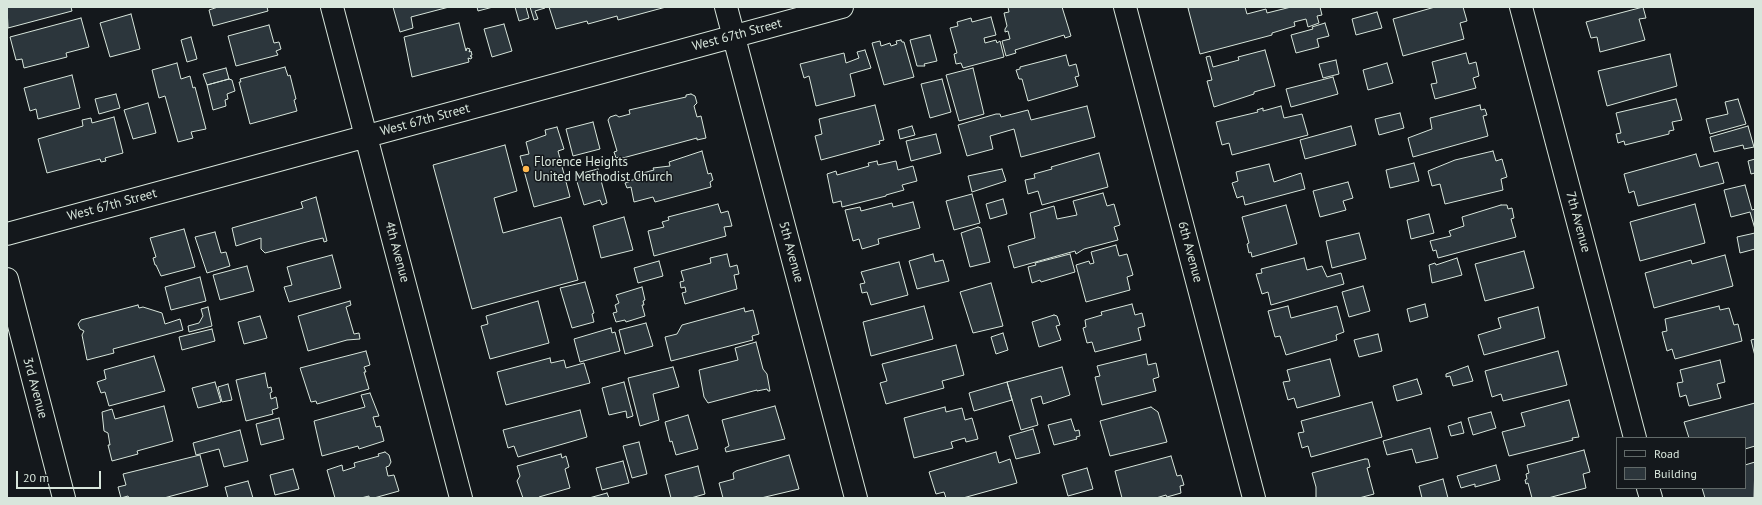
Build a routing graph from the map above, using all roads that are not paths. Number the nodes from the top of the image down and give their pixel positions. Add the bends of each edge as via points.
1 (332, 7) edge
2 (726, 7) edge
3 (842, 7) edge
4 (1125, 7) edge
5 (1520, 7) edge
6 (734, 36) junction
7 (367, 136) junction
8 (7, 234) edge
9 (7, 279) edge
10 (1635, 437) edge
11 (64, 498) edge
12 (461, 498) edge
13 (856, 498) edge
14 (1254, 498) edge

1 - 7 street, 4th Avenue
2 - 6 street, 5th Avenue
3 - 6 street, West 67th Street
4 - 14 street, 6th Avenue
5 - 10 street, 7th Avenue
6 - 7 street, West 67th Street
6 - 13 street, 5th Avenue
7 - 8 street, West 67th Street
7 - 12 street, 4th Avenue
9 - 11 street, 3rd Avenue

